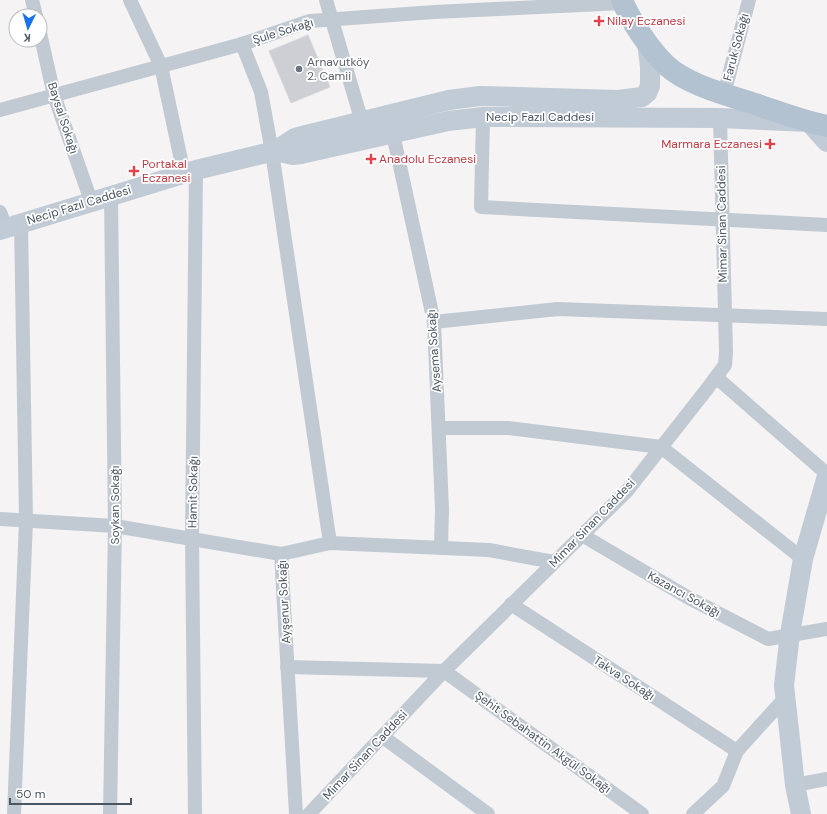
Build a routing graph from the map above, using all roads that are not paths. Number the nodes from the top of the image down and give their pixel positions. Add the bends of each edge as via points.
1 (130, 0) edge
2 (326, 0) edge
3 (748, 0) edge
4 (623, 1) edge
5 (434, 6) edge
6 (332, 20) junction
7 (647, 42) junction
8 (242, 44) junction
9 (43, 48) edge
10 (160, 66) junction
11 (724, 94) junction
12 (54, 95) junction
13 (0, 110) edge
14 (483, 117) junction
15 (720, 118) junction
16 (362, 122) junction
17 (818, 124) edge
18 (392, 134) junction
19 (827, 142) edge
20 (274, 152) junction
21 (190, 172) junction
22 (111, 195) junction
23 (91, 202) junction
24 (722, 220) junction
25 (7, 223) edge
26 (827, 225) edge
27 (725, 315) junction
28 (827, 319) edge
29 (434, 322) junction
30 (716, 377) junction
31 (438, 428) junction
32 (661, 447) junction
33 (827, 475) edge
34 (0, 519) edge
35 (26, 521) junction
36 (115, 526) junction
37 (582, 535) junction
38 (192, 539) junction
39 (330, 543) junction
40 (441, 548) junction
41 (281, 554) junction
42 (803, 559) junction
43 (554, 562) junction
44 (511, 604) junction
45 (827, 629) edge
46 (790, 634) junction
47 (287, 667) junction
48 (444, 671) junction
49 (785, 698) junction
50 (383, 737) junction
51 (737, 751) junction
52 (827, 778) edge
53 (795, 785) junction
54 (14, 814) edge
55 (110, 814) edge
56 (195, 814) edge
57 (296, 814) edge
58 (309, 814) edge
59 (488, 814) edge
60 (642, 814) edge
61 (693, 814) edge
62 (801, 814) edge

1 - 10 street, Hamit Sokağı
2 - 6 street
3 - 11 street, Faruk Sokağı
4 - 5 street, Şule Sokağı
4 - 7 main road
5 - 6 street, Şule Sokağı
6 - 8 street, Şule Sokağı via 310,21
6 - 16 street
7 - 11 main road via 666,65 684,78
7 - 16 main road, Necip Fazıl Caddesi via 650,86 642,97 618,100 480,96 449,100
8 - 10 street, Şule Sokağı
8 - 20 street via 261,92
9 - 12 street, Baysal Sokağı
10 - 12 street, Şule Sokağı
10 - 21 street, Hamit Sokağı
11 - 17 main road
12 - 13 street, Şule Sokağı
12 - 23 street, Baysal Sokağı
14 - 15 main road, Necip Fazıl Caddesi
14 - 18 main road, Necip Fazıl Caddesi via 448,121
14 - 24 street via 481,206
15 - 17 main road, Necip Fazıl Caddesi
15 - 24 street, Mimar Sinan Caddesi
16 - 20 main road, Necip Fazıl Caddesi via 295,138
17 - 19 main road
18 - 20 main road, Necip Fazıl Caddesi via 301,154
18 - 29 street, Aysema Sokağı
20 - 21 main road, Necip Fazıl Caddesi
20 - 39 street
21 - 22 main road, Necip Fazıl Caddesi
21 - 38 street, Hamit Sokağı
22 - 23 main road, Necip Fazıl Caddesi
22 - 36 street, Soykan Sokağı
23 - 25 main road, Necip Fazıl Caddesi
24 - 26 street
24 - 27 street, Mimar Sinan Caddesi
25 - 35 street
27 - 28 street
27 - 29 street via 558,309
27 - 30 street, Mimar Sinan Caddesi via 725,365
29 - 31 street, Aysema Sokağı
30 - 32 street, Mimar Sinan Caddesi
30 - 33 street
31 - 32 street via 508,428
31 - 40 street, Aysema Sokağı
32 - 37 street, Mimar Sinan Caddesi via 626,491
32 - 42 street
33 - 42 main road
34 - 35 street, Ayşenur Sokağı
35 - 36 street, Ayşenur Sokağı
35 - 54 street
36 - 38 street, Ayşenur Sokağı
36 - 55 street, Soykan Sokağı
37 - 43 street, Mimar Sinan Caddesi
37 - 46 street, Kazancı Sokağı via 689,598 768,639
38 - 41 street, Ayşenur Sokağı
38 - 56 street, Hamit Sokağı
39 - 40 street
39 - 41 street
40 - 43 street via 489,550
41 - 47 street, Ayşenur Sokağı
42 - 46 main road
43 - 44 street, Mimar Sinan Caddesi
44 - 48 street, Mimar Sinan Caddesi
44 - 51 street, Takva Sokağı
45 - 46 street, Kazancı Sokağı
46 - 49 main road via 784,685
47 - 48 street
47 - 57 street, Ayşenur Sokağı
48 - 50 street, Mimar Sinan Caddesi
48 - 60 street, Şehit Sebahattin Akgül Sokağı
49 - 51 street
49 - 53 main road
50 - 58 street, Mimar Sinan Caddesi
50 - 59 street
51 - 61 street via 723,786
52 - 53 street
53 - 62 main road

